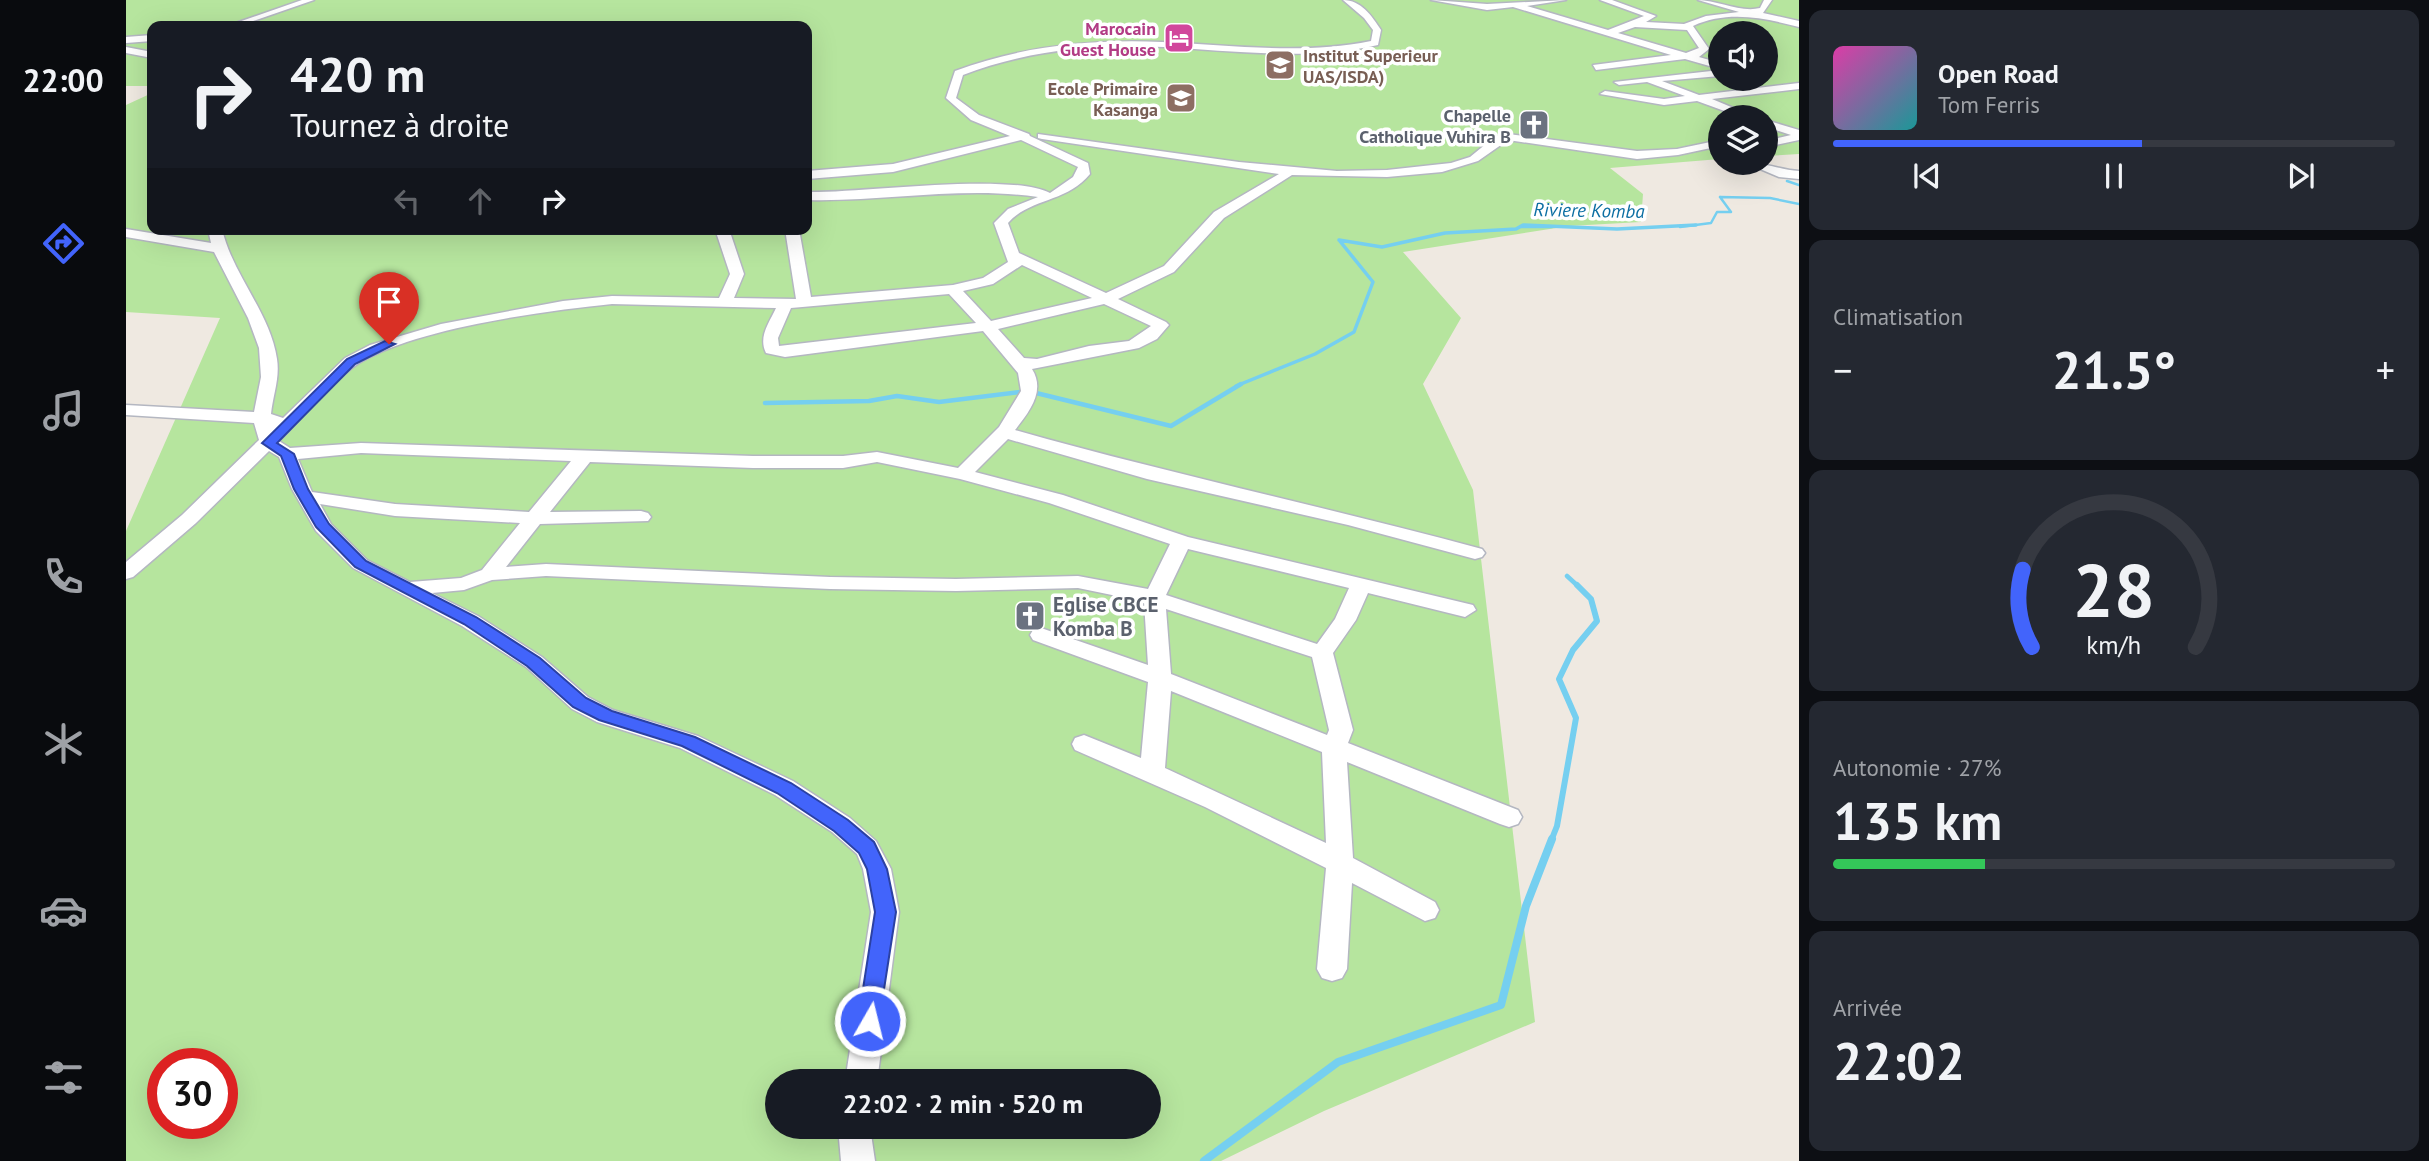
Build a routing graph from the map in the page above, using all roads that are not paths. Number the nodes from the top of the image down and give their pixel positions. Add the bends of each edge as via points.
1 (310, 0) edge
2 (1348, 0) edge
3 (1435, 0) edge
4 (1562, 0) edge
5 (1604, 0) edge
6 (1702, 0) edge
7 (1768, 0) edge
8 (1547, 1) edge
9 (1515, 5) junction
10 (1755, 13) junction
11 (246, 21) edge
12 (1632, 24) junction
13 (1799, 24) edge
14 (1689, 27) junction
15 (1605, 33) junction
16 (147, 38) edge
17 (126, 40) edge
18 (126, 50) edge
19 (147, 54) edge
20 (1681, 55) junction
21 (1708, 63) edge
22 (1596, 67) dead end
23 (1708, 74) edge
24 (1650, 80) junction
25 (1619, 82) dead end
26 (1778, 84) edge
27 (1795, 88) edge
28 (1605, 94) dead end
29 (1698, 99) junction
30 (1715, 105) edge
31 (1778, 127) edge
32 (1019, 134) junction
33 (1799, 135) edge
34 (1778, 141) edge
35 (1704, 144) junction
36 (1708, 144) edge
37 (1708, 146) edge
38 (1778, 172) edge
39 (1287, 174) junction
40 (812, 175) edge
41 (1799, 175) edge
42 (1058, 194) junction
43 (812, 196) edge
44 (126, 233) edge
45 (216, 235) edge
46 (724, 235) edge
47 (793, 235) edge
48 (217, 248) junction
49 (1011, 254) junction
50 (953, 289) junction
51 (1100, 299) junction
52 (804, 302) junction
53 (724, 303) junction
54 (785, 304) junction
55 (983, 325) junction
56 (1019, 363) junction
57 (306, 408) junction
58 (126, 410) edge
59 (261, 419) junction
60 (1007, 433) junction
61 (278, 449) junction
62 (584, 457) junction
63 (962, 474) junction
64 (309, 497) junction
65 (641, 517) dead end
66 (532, 519) junction
67 (1181, 541) junction
68 (1475, 553) dead end
69 (126, 573) edge
70 (489, 574) junction
71 (1361, 585) junction
72 (411, 588) junction
73 (1154, 598) junction
74 (1465, 610) dead end
75 (1041, 635) dead end
76 (1321, 653) junction
77 (1160, 677) junction
78 (1084, 744) dead end
79 (1334, 746) junction
80 (1152, 771) junction
81 (1509, 817) dead end
82 (1340, 862) junction
83 (1425, 910) dead end
84 (1332, 969) dead end
85 (863, 1069) edge
86 (855, 1139) edge
87 (858, 1161) edge

1 - 11 street
2 - 32 street via 1377,30 1375,43 1314,53 1270,54 1171,45 1061,47 982,63 956,75 954,104 977,119
3 - 9 street via 1487,7
4 - 8 street
5 - 12 street via 1652,16
6 - 10 street
7 - 10 street via 1763,10
8 - 9 street
9 - 15 street
10 - 13 street
10 - 14 street via 1703,19
12 - 14 street
12 - 15 street
14 - 20 street via 1704,49
15 - 20 street
16 - 17 street
18 - 19 street
20 - 21 street
20 - 22 street
23 - 24 street
24 - 25 street
24 - 29 street
26 - 27 street
27 - 29 street
28 - 29 street via 1646,101
29 - 30 street
31 - 33 street
32 - 39 street
32 - 40 street via 893,167
32 - 42 street via 1060,150 1084,166 1084,174
33 - 34 street
35 - 36 street
35 - 37 street
35 - 39 street via 1678,152 1637,155 1508,137 1491,142 1474,159 1449,167 1387,174
38 - 41 street
39 - 51 street via 1220,215 1180,262 1139,285
42 - 43 street via 993,187
42 - 49 street via 1019,206 1006,216 1001,223
44 - 48 street
45 - 48 street
46 - 53 street via 737,274
47 - 52 street
48 - 59 street via 267,345 272,377
49 - 50 street via 1016,263 1007,271 988,282
49 - 51 street via 1071,280
50 - 52 street
50 - 55 street
51 - 55 street via 1028,320
51 - 56 street via 1160,326 1133,345 1037,364
52 - 54 street
53 - 54 street
53 - 57 street via 612,300 446,327 376,348 351,361
54 - 55 street via 770,338 772,350 785,352
55 - 56 street
56 - 60 street via 1030,380
57 - 59 street via 280,419
57 - 61 street
58 - 59 street
59 - 61 street
60 - 63 street
60 - 68 street via 1154,475
61 - 62 street
61 - 64 street
61 - 69 street
62 - 63 street via 753,462 843,462 877,457
62 - 66 street
63 - 67 street via 1056,499
64 - 66 street via 394,510
64 - 72 street via 323,527 360,564
65 - 66 street
66 - 70 street
67 - 71 street
67 - 73 street
70 - 72 street via 464,584
70 - 73 street via 546,570 931,585 1077,582
71 - 74 street
71 - 76 street via 1345,620
72 - 85 street via 534,662 580,703 689,742 784,788 867,848 877,869 885,912
73 - 76 street
73 - 77 street
75 - 77 street
76 - 79 street via 1341,730
77 - 79 street
77 - 80 street
78 - 80 street
79 - 81 street
79 - 82 street
80 - 82 street
82 - 83 street
82 - 84 street
86 - 87 street

